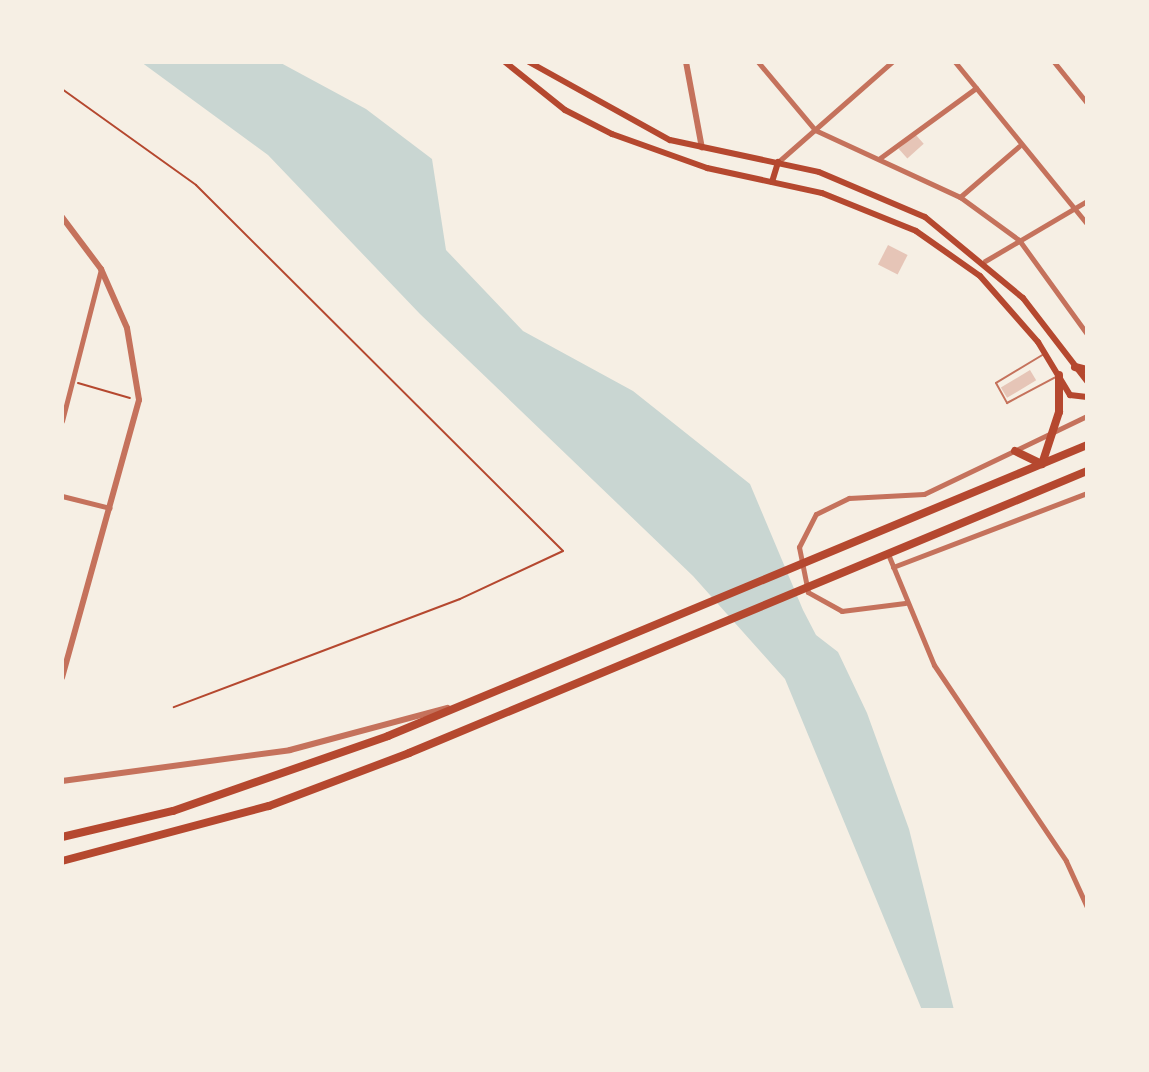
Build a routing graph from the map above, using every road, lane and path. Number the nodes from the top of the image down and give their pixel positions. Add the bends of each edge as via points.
1 (505, 62) edge
2 (529, 62) edge
3 (686, 62) edge
4 (758, 62) edge
5 (892, 62) edge
6 (955, 62) edge
7 (1054, 62) edge
8 (976, 88) junction
9 (62, 89) edge
10 (1087, 103) edge
11 (815, 130) junction
12 (1019, 146) junction
13 (702, 148) junction
14 (880, 158) junction
15 (778, 162) junction
16 (772, 182) junction
17 (960, 197) junction
18 (1087, 201) edge
19 (1074, 208) junction
20 (62, 217) edge
21 (1087, 224) edge
22 (1019, 240) junction
23 (985, 261) junction
24 (101, 269) junction
25 (1087, 334) edge
26 (1046, 354) junction
27 (1075, 367) junction
28 (1087, 370) edge
29 (1059, 375) junction
30 (72, 381) junction
31 (1087, 381) edge
32 (1087, 397) edge
33 (139, 400) junction
34 (1087, 416) edge
35 (62, 421) edge
36 (1052, 434) junction
37 (1087, 445) edge
38 (1015, 451) junction
39 (1042, 464) junction
40 (1087, 471) edge
41 (1087, 493) edge
42 (62, 496) edge
43 (110, 508) junction
44 (887, 552) junction
45 (893, 567) junction
46 (905, 603) junction
47 (62, 678) edge
48 (478, 700) junction
49 (174, 707) dead end
50 (62, 781) edge
51 (62, 837) edge
52 (62, 861) edge
53 (1087, 907) edge

1 - 16 main road via 565,110 612,134 707,168
2 - 13 main road via 622,120
3 - 13 street
4 - 11 street
5 - 11 street
6 - 8 street
7 - 10 street
8 - 12 street
8 - 14 street
9 - 49 path via 206,194 563,551 460,599
11 - 14 street
11 - 15 street
12 - 17 street
12 - 19 street
13 - 15 main road
14 - 17 street
15 - 16 main road
15 - 23 main road via 884,196
16 - 26 main road via 916,231 980,276
17 - 22 street
18 - 19 street
19 - 21 street
19 - 22 street
20 - 24 street
22 - 23 street
22 - 25 street
23 - 27 main road
24 - 30 street
24 - 33 street via 138,363
26 - 29 main road
26 - 29 lane via 996,383 1007,403
27 - 28 highway
27 - 31 main road
29 - 32 main road via 1070,395
29 - 36 highway
30 - 33 path
30 - 35 street
33 - 43 street
34 - 36 street
36 - 38 street
36 - 39 highway
37 - 39 highway
38 - 39 highway
38 - 46 street via 924,494 849,498 816,514 799,547 808,592 842,611
39 - 48 highway via 710,596
40 - 44 highway
41 - 45 street
42 - 43 street
43 - 47 street
44 - 45 street
44 - 52 highway via 269,806
45 - 46 street
46 - 53 street via 934,665 1066,861
48 - 50 street via 290,750
48 - 51 highway via 262,783

